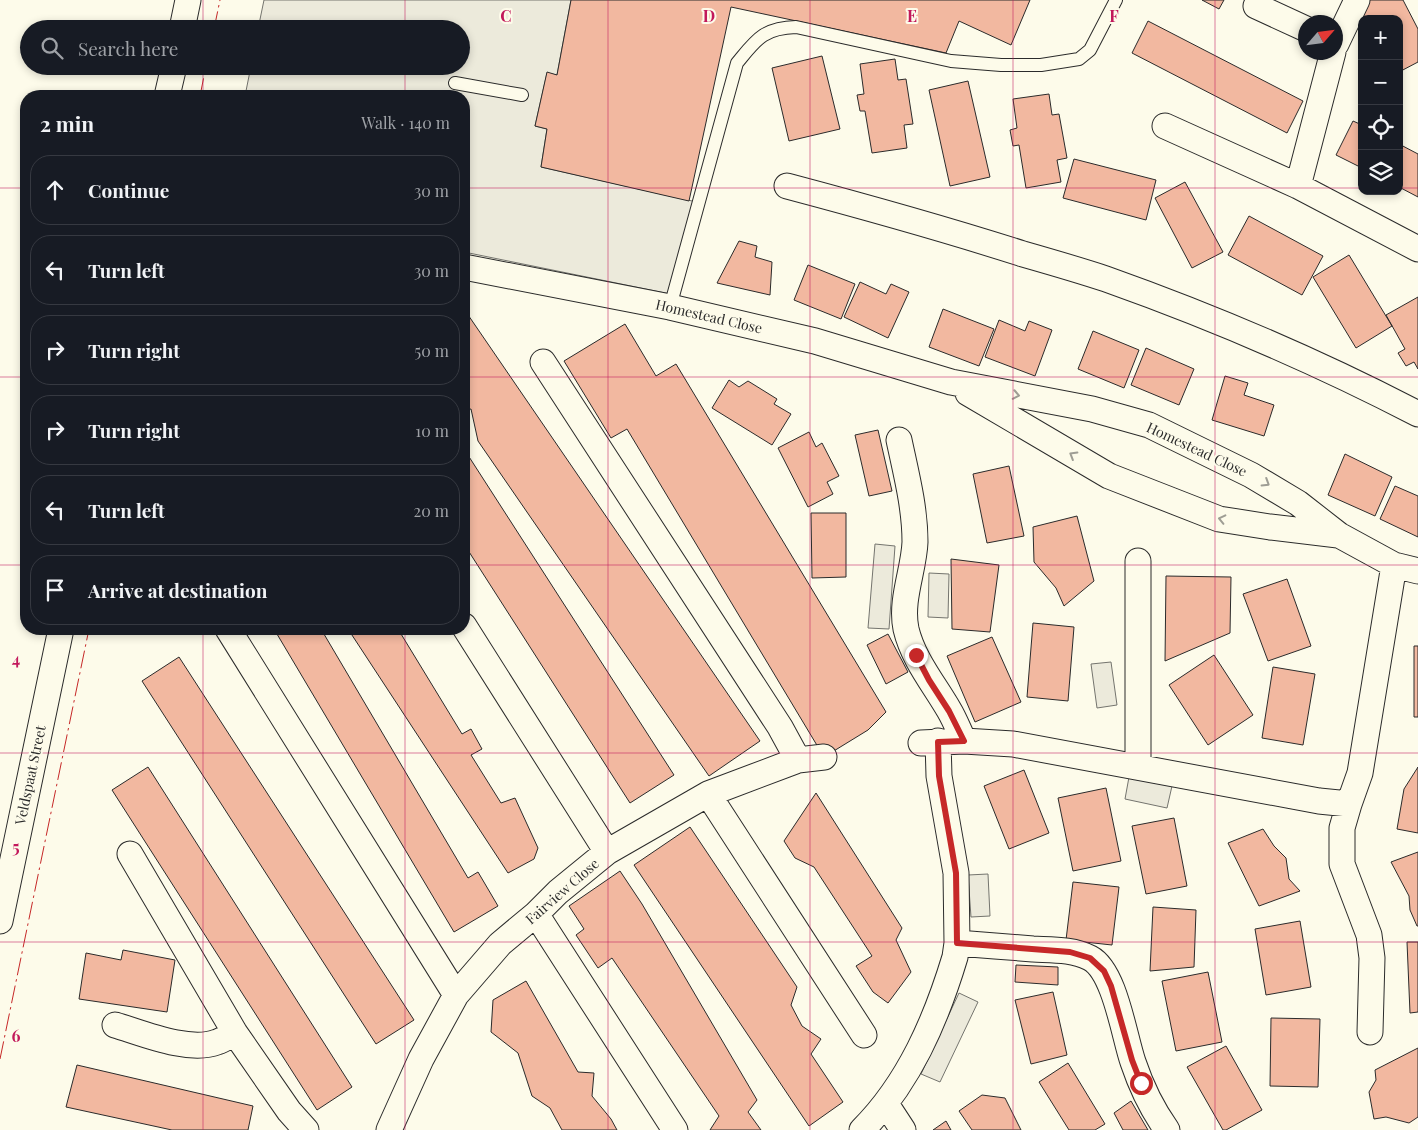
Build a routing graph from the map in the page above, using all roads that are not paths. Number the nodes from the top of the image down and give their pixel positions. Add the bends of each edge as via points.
1 (188, 0) edge
2 (1116, 0) edge
3 (1357, 0) edge
4 (1256, 6) dead end
5 (184, 20) edge
6 (1298, 26) edge
7 (1343, 29) edge
8 (1331, 60) edge
9 (172, 75) edge
10 (455, 83) dead end
11 (168, 90) edge
12 (522, 95) dead end
13 (1165, 126) dead end
14 (787, 186) dead end
15 (1298, 186) junction
16 (1418, 249) edge
17 (470, 268) edge
18 (670, 307) junction
19 (543, 362) dead end
20 (951, 382) junction
21 (1418, 414) edge
22 (899, 440) dead end
23 (1339, 535) junction
24 (1138, 561) dead end
25 (1394, 565) junction
26 (1418, 571) edge
27 (60, 635) edge
28 (232, 635) edge
29 (470, 635) edge
30 (964, 741) junction
31 (824, 757) dead end
32 (798, 760) junction
33 (1138, 767) junction
34 (708, 794) junction
35 (1349, 804) junction
36 (606, 852) junction
37 (130, 854) dead end
38 (536, 914) junction
39 (0, 921) edge
40 (957, 943) junction
41 (456, 995) junction
42 (114, 1025) dead end
43 (1370, 1032) dead end
44 (235, 1033) junction
45 (864, 1035) dead end
46 (886, 1104) junction
47 (394, 1128) edge
48 (306, 1130) edge
49 (675, 1130) edge
50 (862, 1130) edge
51 (903, 1130) edge
52 (1167, 1130) edge

1 - 5 street
2 - 18 lane via 1090,50 1079,59 1041,65 1001,66 951,61 796,27 764,34 737,63
3 - 7 street
4 - 6 street
8 - 15 street
9 - 11 street
10 - 12 lane
13 - 15 street
14 - 21 street via 906,218 1105,279 1286,350
15 - 16 street
17 - 18 street, Homestead Close
18 - 20 street, Homestead Close via 815,341
19 - 32 street via 780,727
23 -> 20 street, Homestead Close via 1219,519 1109,476
20 -> 23 street, Homestead Close via 1092,409 1149,425 1251,474 1298,503
22 - 30 street via 914,516 915,544 905,610 906,629 916,655
23 - 25 street, Homestead Close
24 - 33 street
25 - 26 street, Homestead Close
25 - 35 street via 1360,773
27 - 39 street, Veldspaat Street
28 - 41 street
29 - 36 street
30 - 33 street via 1014,744
30 - 40 street via 930,742 956,873
31 - 32 street, Fairview Close
32 - 34 street, Fairview Close
33 - 35 street
34 - 36 street, Fairview Close
34 - 45 street
35 - 43 street via 1342,828 1342,864 1369,935 1372,958
36 - 38 street, Fairview Close
37 - 44 street
38 - 41 street, Fairview Close via 500,944
38 - 49 street
40 - 46 street via 951,970 926,1037
40 - 52 street via 1070,952 1090,958 1104,971 1111,986 1132,1060 1156,1114
41 - 47 street, Fairview Close via 421,1059
42 - 44 street via 173,1042 198,1045 216,1043
44 - 48 street
46 - 50 street
46 - 51 street

